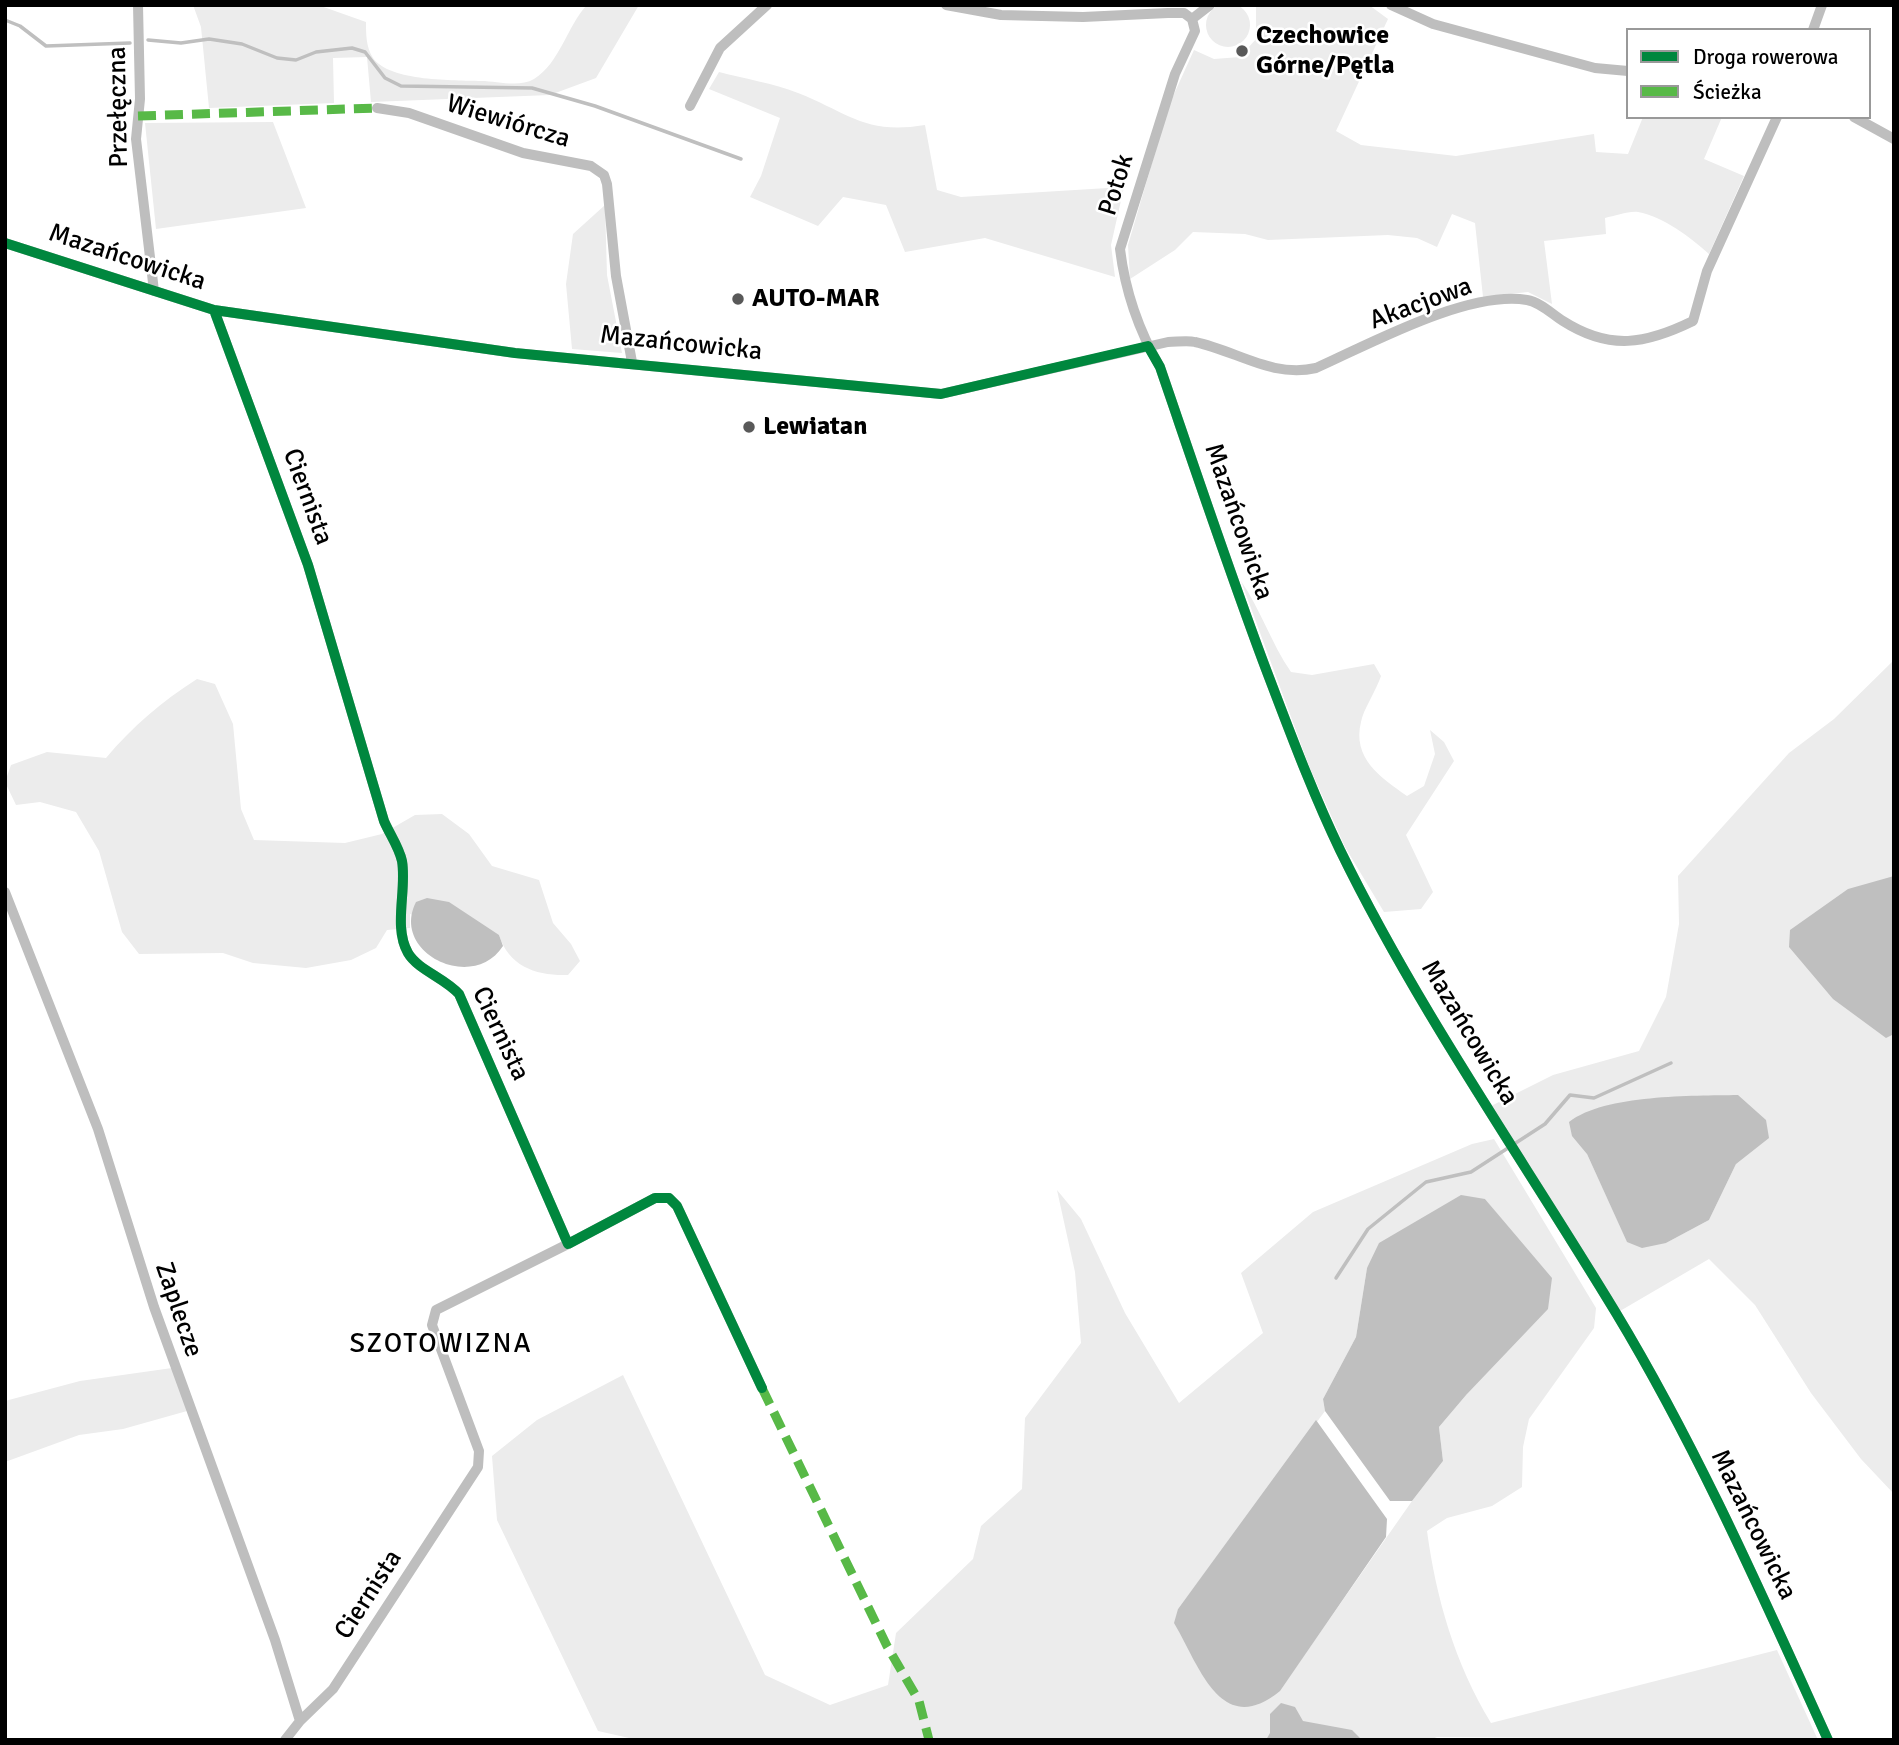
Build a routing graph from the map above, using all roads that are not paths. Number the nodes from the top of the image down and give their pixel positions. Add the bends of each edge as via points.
1 (138, 5) edge
2 (767, 5) edge
3 (946, 5) edge
4 (1210, 5) edge
5 (1391, 5) edge
6 (1822, 5) edge
7 (1192, 19) junction
8 (1814, 28) edge
9 (1626, 71) edge
10 (690, 106) dead end
11 (377, 107) dead end
12 (1776, 119) edge
13 (1858, 119) edge
14 (1894, 139) edge
15 (5, 243) edge
16 (154, 291) junction
17 (214, 310) junction
18 (1148, 346) junction
19 (632, 362) junction
20 (5, 892) edge
21 (568, 1244) junction
22 (762, 1388) dead end
23 (300, 1721) junction
24 (285, 1740) edge
25 (1828, 1740) edge

1 - 16 street, Przełęczna via 136,139
2 - 10 street via 720,48
3 - 7 street via 1001,15 1184,13
4 - 7 street
5 - 9 street via 1433,24 1595,68
6 - 8 street
7 - 18 street, Potok via 1195,31 1175,74 1120,249 1124,279
11 - 19 street, Wiewiórcza via 409,113 523,153 591,166 604,175
12 - 18 street, Akacjowa via 1707,271 1693,321 1662,336 1618,342 1590,336 1528,300 1493,300 1439,315 1300,372 1270,368 1194,342
13 - 14 street
15 - 16 street, Mazańcowicka
16 - 17 street, Mazańcowicka
17 - 19 street, Mazańcowicka via 515,353
17 - 21 street, Ciernista via 308,565 384,821 401,859 401,935 409,956 449,981 459,994
18 - 19 street, Mazańcowicka via 941,394
18 - 25 street, Mazańcowicka via 1160,367 1222,551 1304,770 1340,850 1418,993 1617,1315 1694,1454 1728,1517
20 - 23 street, Zaplecze via 98,1129 154,1307
21 - 22 street, Ciernista via 655,1198 669,1198 677,1206
21 - 23 street, Ciernista via 442,1306 432,1317 479,1451 478,1467 333,1689
23 - 24 street

